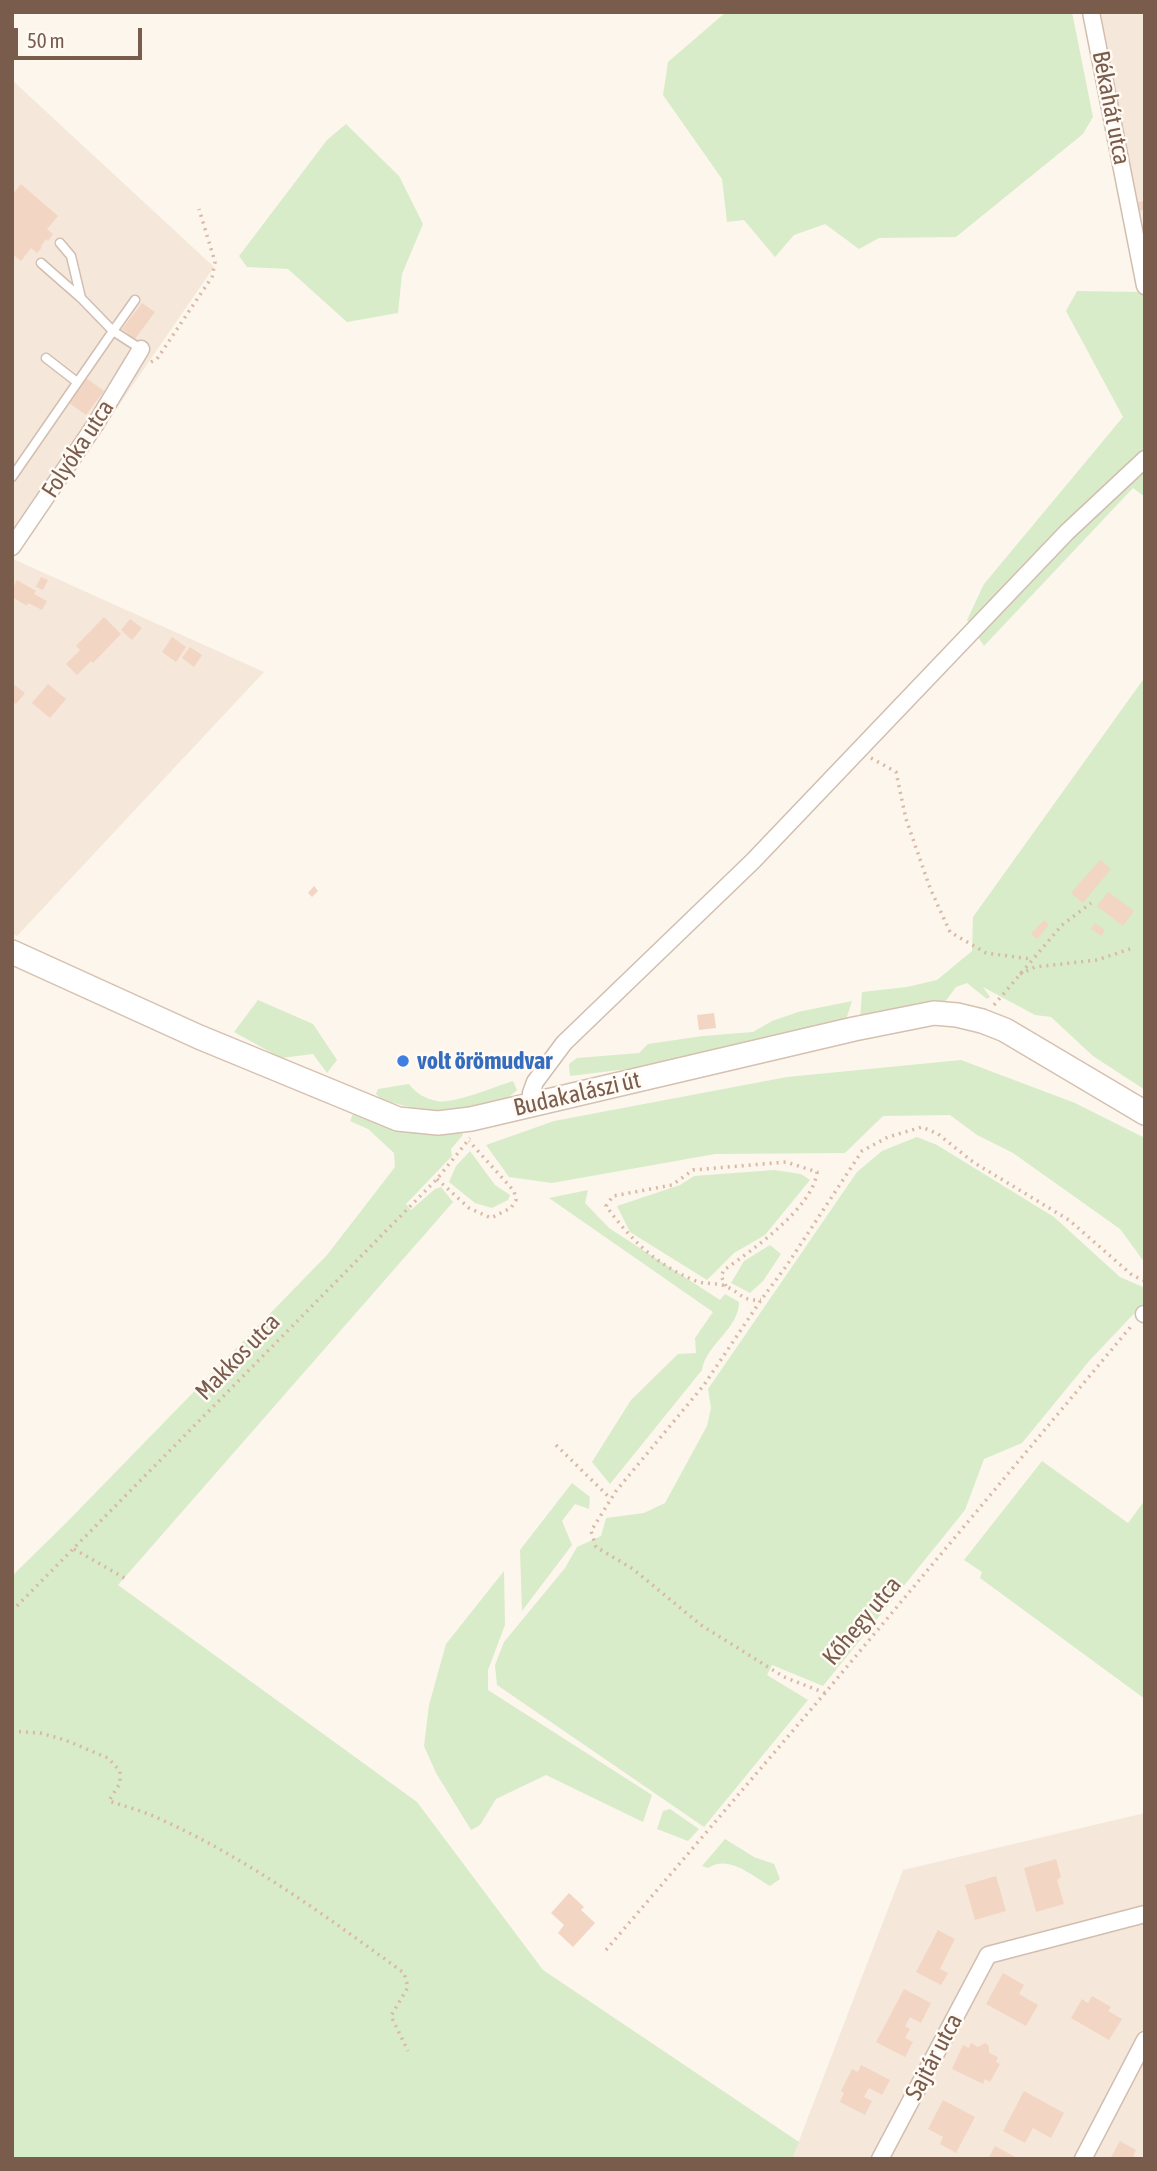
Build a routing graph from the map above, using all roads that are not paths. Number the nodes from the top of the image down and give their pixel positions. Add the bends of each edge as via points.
1 (1091, 12) edge
2 (60, 243) dead end
3 (41, 263) dead end
4 (1145, 286) edge
5 (81, 298) junction
6 (135, 300) dead end
7 (113, 331) junction
8 (141, 349) joint
9 (46, 358) dead end
10 (77, 382) junction
11 (1145, 459) edge
12 (12, 477) edge
13 (12, 547) edge
14 (12, 952) edge
15 (531, 1106) junction
16 (1145, 1113) edge
17 (1145, 1914) edge
18 (1145, 2040) edge
19 (880, 2159) edge
20 (1083, 2159) edge

1 - 4 street, Békahát utca
2 - 5 lane via 71,256
3 - 5 lane
5 - 7 lane
6 - 7 lane
7 - 8 lane
7 - 10 lane
8 - 13 street, Folyóka utca via 96,425
9 - 10 lane
10 - 12 lane
11 - 15 street via 1079,520 753,861 564,1043 536,1082
14 - 15 main road, Budakalászi út via 199,1037 398,1119 470,1130
15 - 16 main road, Budakalászi út via 934,1013 957,1014 1005,1030
17 - 19 street, Sajtár utca via 988,1955
18 - 20 street

